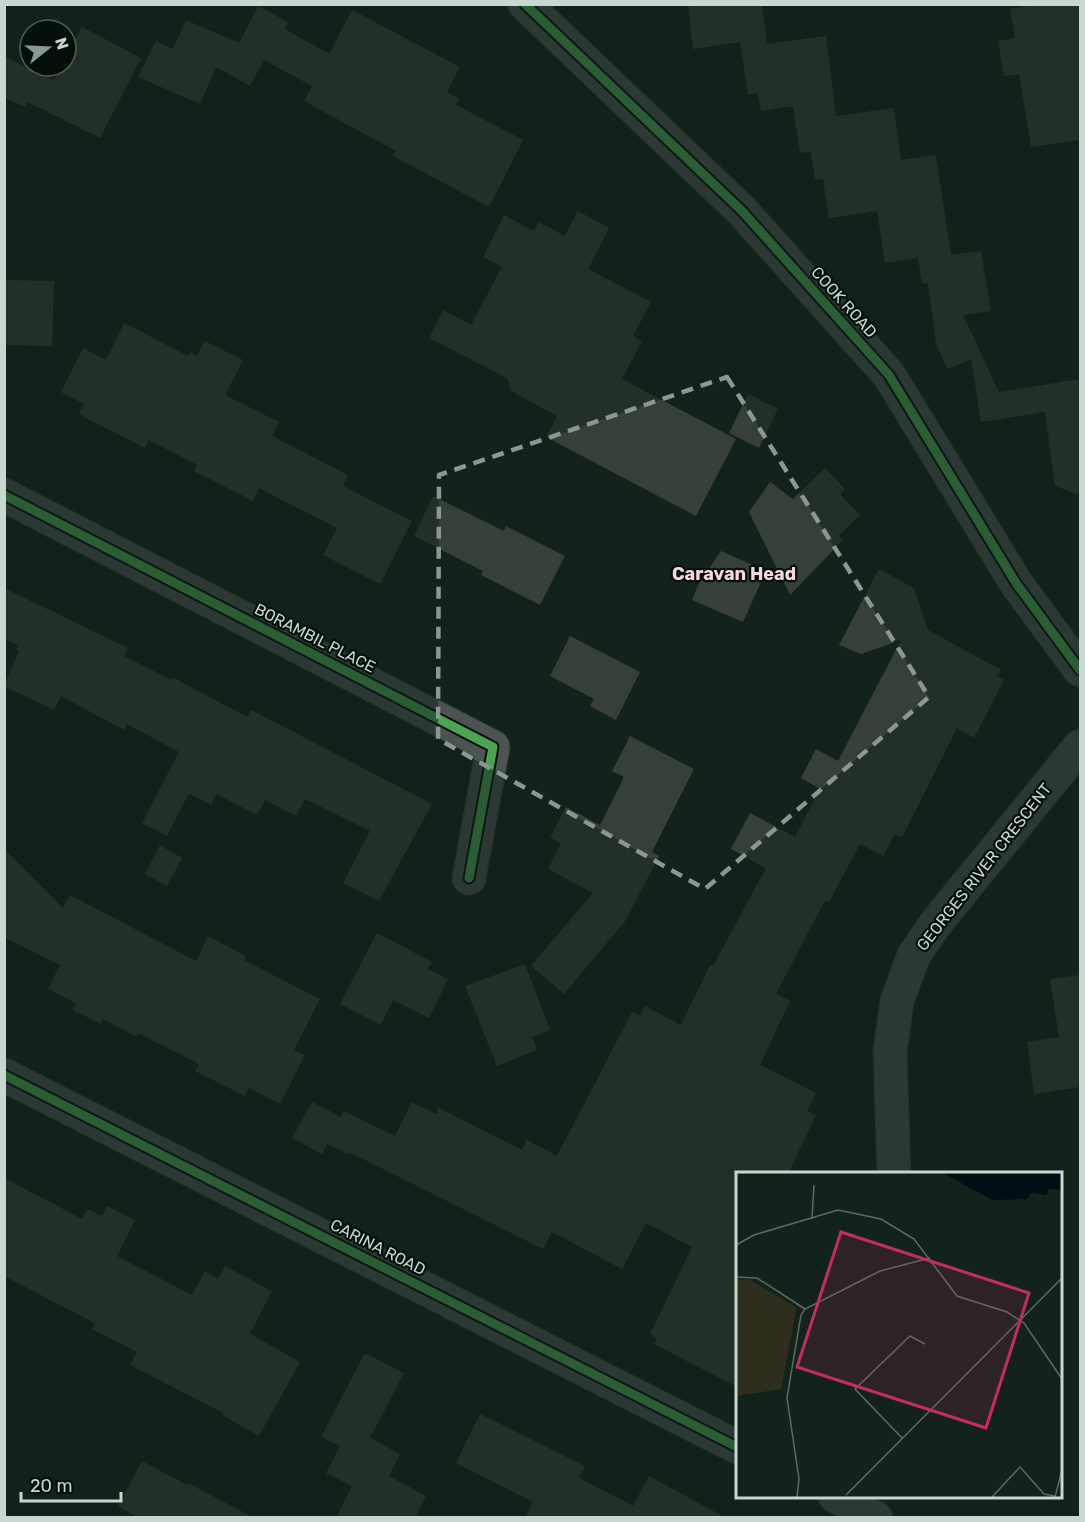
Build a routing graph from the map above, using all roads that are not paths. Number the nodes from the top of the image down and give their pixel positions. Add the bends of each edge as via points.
1 (525, 4) edge
2 (4, 495) edge
3 (1080, 670) edge
4 (1080, 746) edge
5 (470, 878) dead end
6 (4, 1075) edge
7 (894, 1172) edge
8 (736, 1446) edge
9 (838, 1498) edge
10 (875, 1512) edge

1 - 3 street, COOK ROAD via 742,212 890,375 1017,583
2 - 5 street, BORAMBIL PLACE via 493,747
4 - 7 street, GEORGES RIVER CRESCENT via 914,955 897,1001 890,1052
6 - 8 street, CARINA ROAD
9 - 10 street

